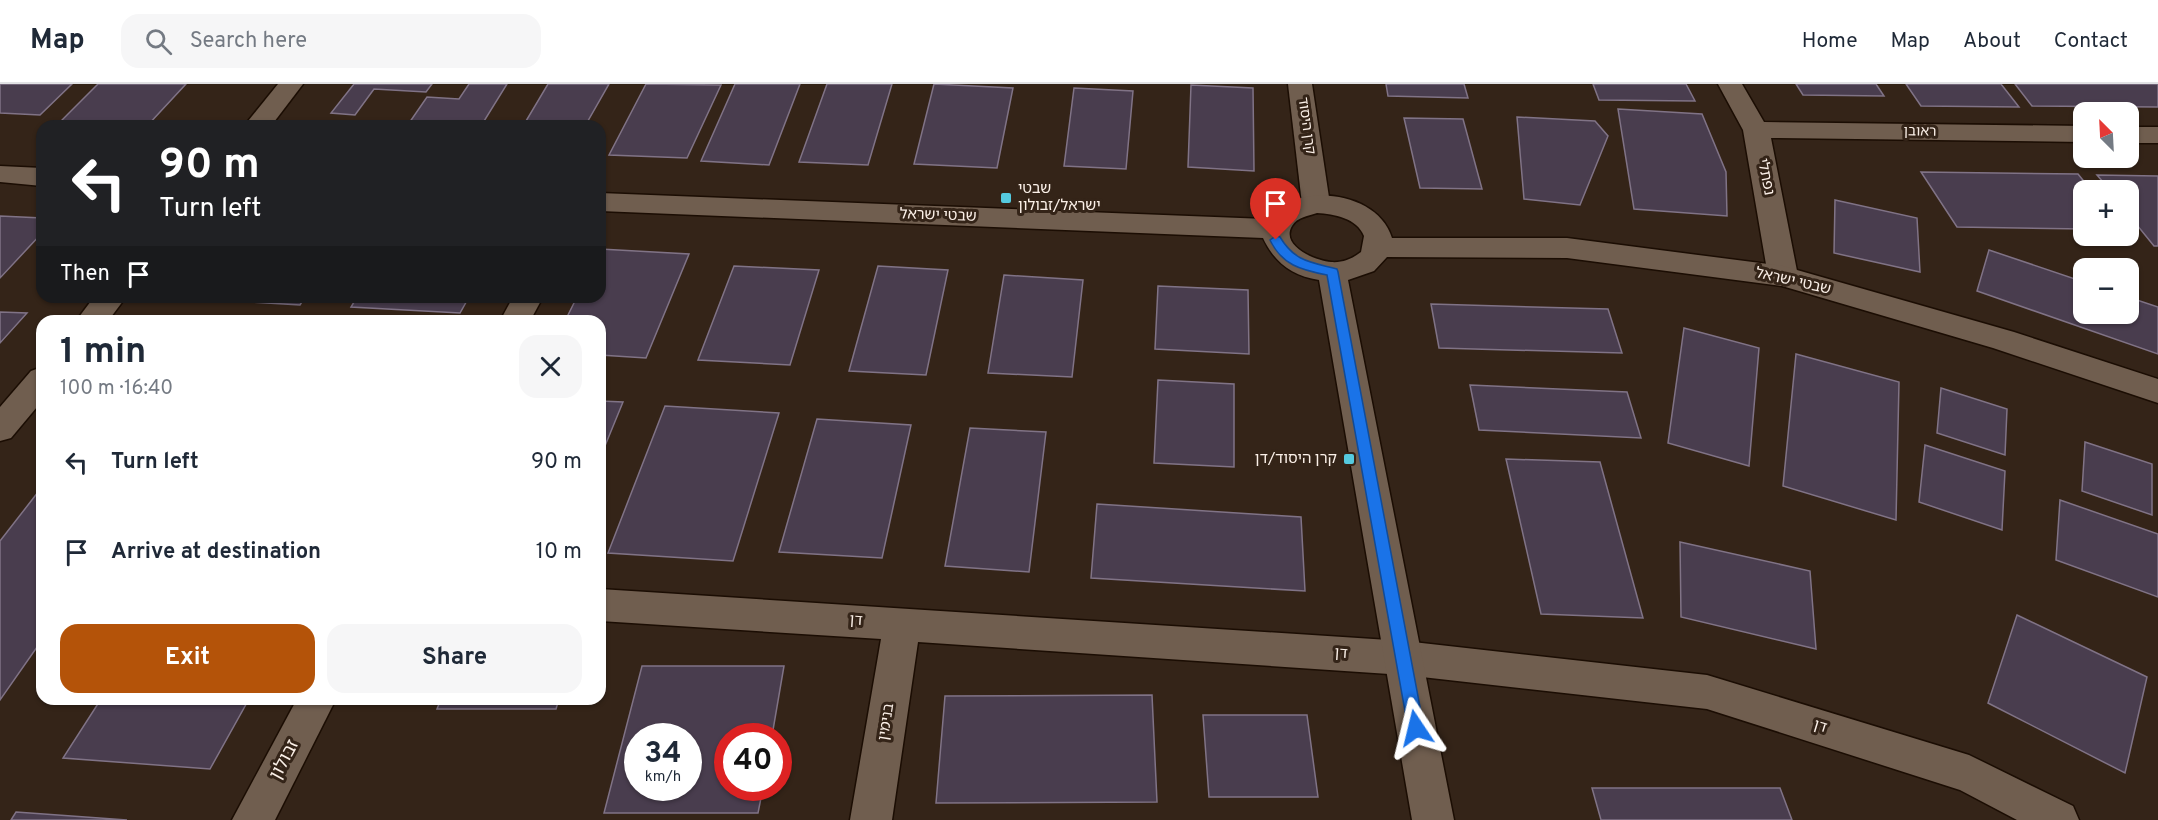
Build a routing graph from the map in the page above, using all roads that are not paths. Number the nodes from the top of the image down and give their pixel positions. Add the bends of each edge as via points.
1 (291, 84) edge
2 (1300, 84) edge
3 (1730, 84) edge
4 (262, 120) edge
5 (1756, 130) junction
6 (2073, 134) edge
7 (2139, 135) edge
8 (2158, 135) edge
9 (0, 174) edge
10 (36, 177) edge
11 (606, 202) edge
12 (1316, 204) junction
13 (1276, 230) junction
14 (1379, 247) junction
15 (1332, 272) junction
16 (1783, 276) junction
17 (106, 303) edge
18 (96, 315) edge
19 (36, 386) edge
20 (2158, 391) edge
21 (0, 429) edge
22 (606, 605) edge
23 (902, 624) junction
24 (1404, 658) junction
25 (314, 705) edge
26 (253, 820) edge
27 (871, 820) edge
28 (1432, 820) edge
29 (2058, 820) edge

1 - 4 street
2 - 12 street, קרן היסוד
3 - 5 street, נפתלי
5 - 6 street, ראובן
5 - 16 street, נפתלי
7 - 8 street
9 - 10 street
11 - 13 street, שבטי ישראל
12 - 13 street via 1289,212
12 - 14 street via 1332,205 1362,216 1373,225
13 - 15 street via 1276,240 1290,258 1302,266
14 - 15 street via 1363,266
14 - 16 street, שבטי ישראל via 1567,248
15 - 24 street
16 - 20 street, שבטי ישראל via 2003,340
17 - 18 street
19 - 21 street
22 - 23 street, דן
23 - 24 street, דן
23 - 27 street, בנימין
24 - 28 street
24 - 29 street, דן via 1707,692 1969,774
25 - 26 street, זבולון

